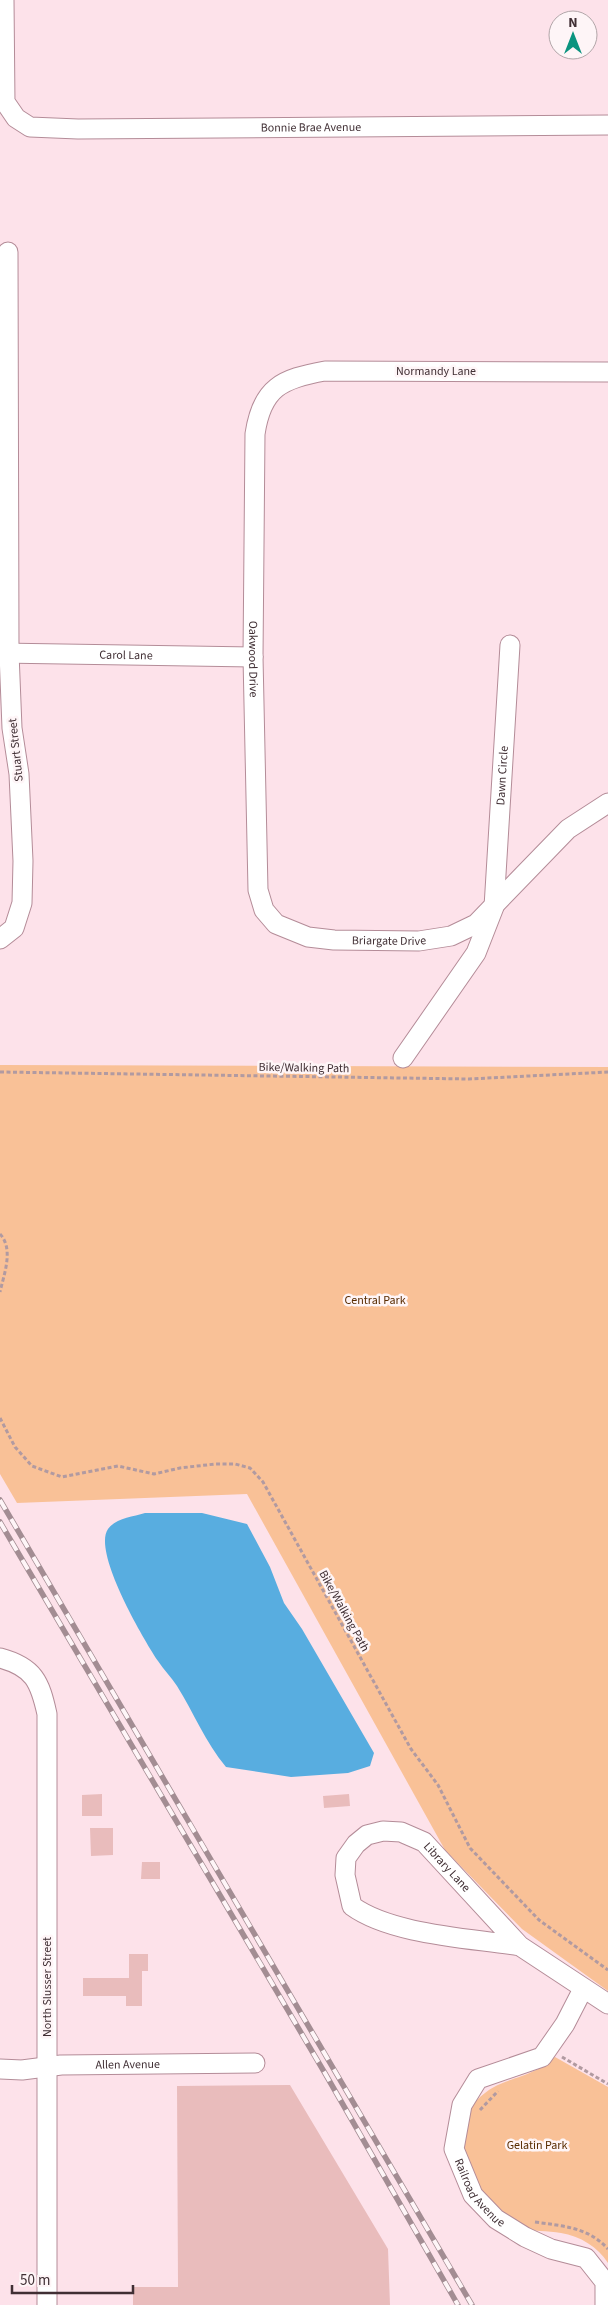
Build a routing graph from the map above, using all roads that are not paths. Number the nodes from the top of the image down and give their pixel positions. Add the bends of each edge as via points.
1 (4, 0) edge
2 (608, 125) edge
3 (8, 252) dead end
4 (608, 372) edge
5 (271, 393) joint
6 (510, 645) dead end
7 (4, 653) edge
8 (252, 656) junction
9 (608, 803) edge
10 (494, 907) junction
11 (276, 924) joint
12 (0, 939) edge
13 (403, 1058) dead end
14 (0, 1658) edge
15 (520, 1946) junction
16 (583, 1989) junction
17 (608, 2004) edge
18 (255, 2064) dead end
19 (47, 2067) junction
20 (0, 2070) edge
21 (46, 2305) edge
22 (605, 2305) edge

1 - 2 street, Bonnie Brae Avenue via 5,102 16,118 30,127
3 - 7 street, Stuart Street
4 - 5 street, Normandy Lane via 325,371 292,377
5 - 8 street, Oakwood Drive via 263,404 255,434
6 - 10 street, Dawn Circle
7 - 8 street, Carol Lane
7 - 12 street, Stuart Street via 19,774 23,861 22,903 14,928
8 - 11 street, Oakwood Drive via 258,890 264,910
9 - 10 street, Briargate Drive via 568,829
10 - 11 street, Briargate Drive via 476,924 451,936 419,941 308,937
10 - 13 street, Briargate Drive via 476,953
14 - 19 street, North Slusser Street via 31,1673 41,1687 47,1714
15 - 15 street, Library Lane via 390,1926 368,1917 352,1906 347,1891 346,1858 367,1835 383,1830 401,1832 424,1842
15 - 16 street, Library Lane
16 - 17 street, Library Lane
16 - 22 street, Railroad Avenue via 565,2024 542,2057 478,2079 462,2105 454,2149 473,2195 496,2219 525,2238 586,2258 605,2282
18 - 19 street, Allen Avenue
19 - 20 street, Allen Avenue
19 - 21 street, North Slusser Street

